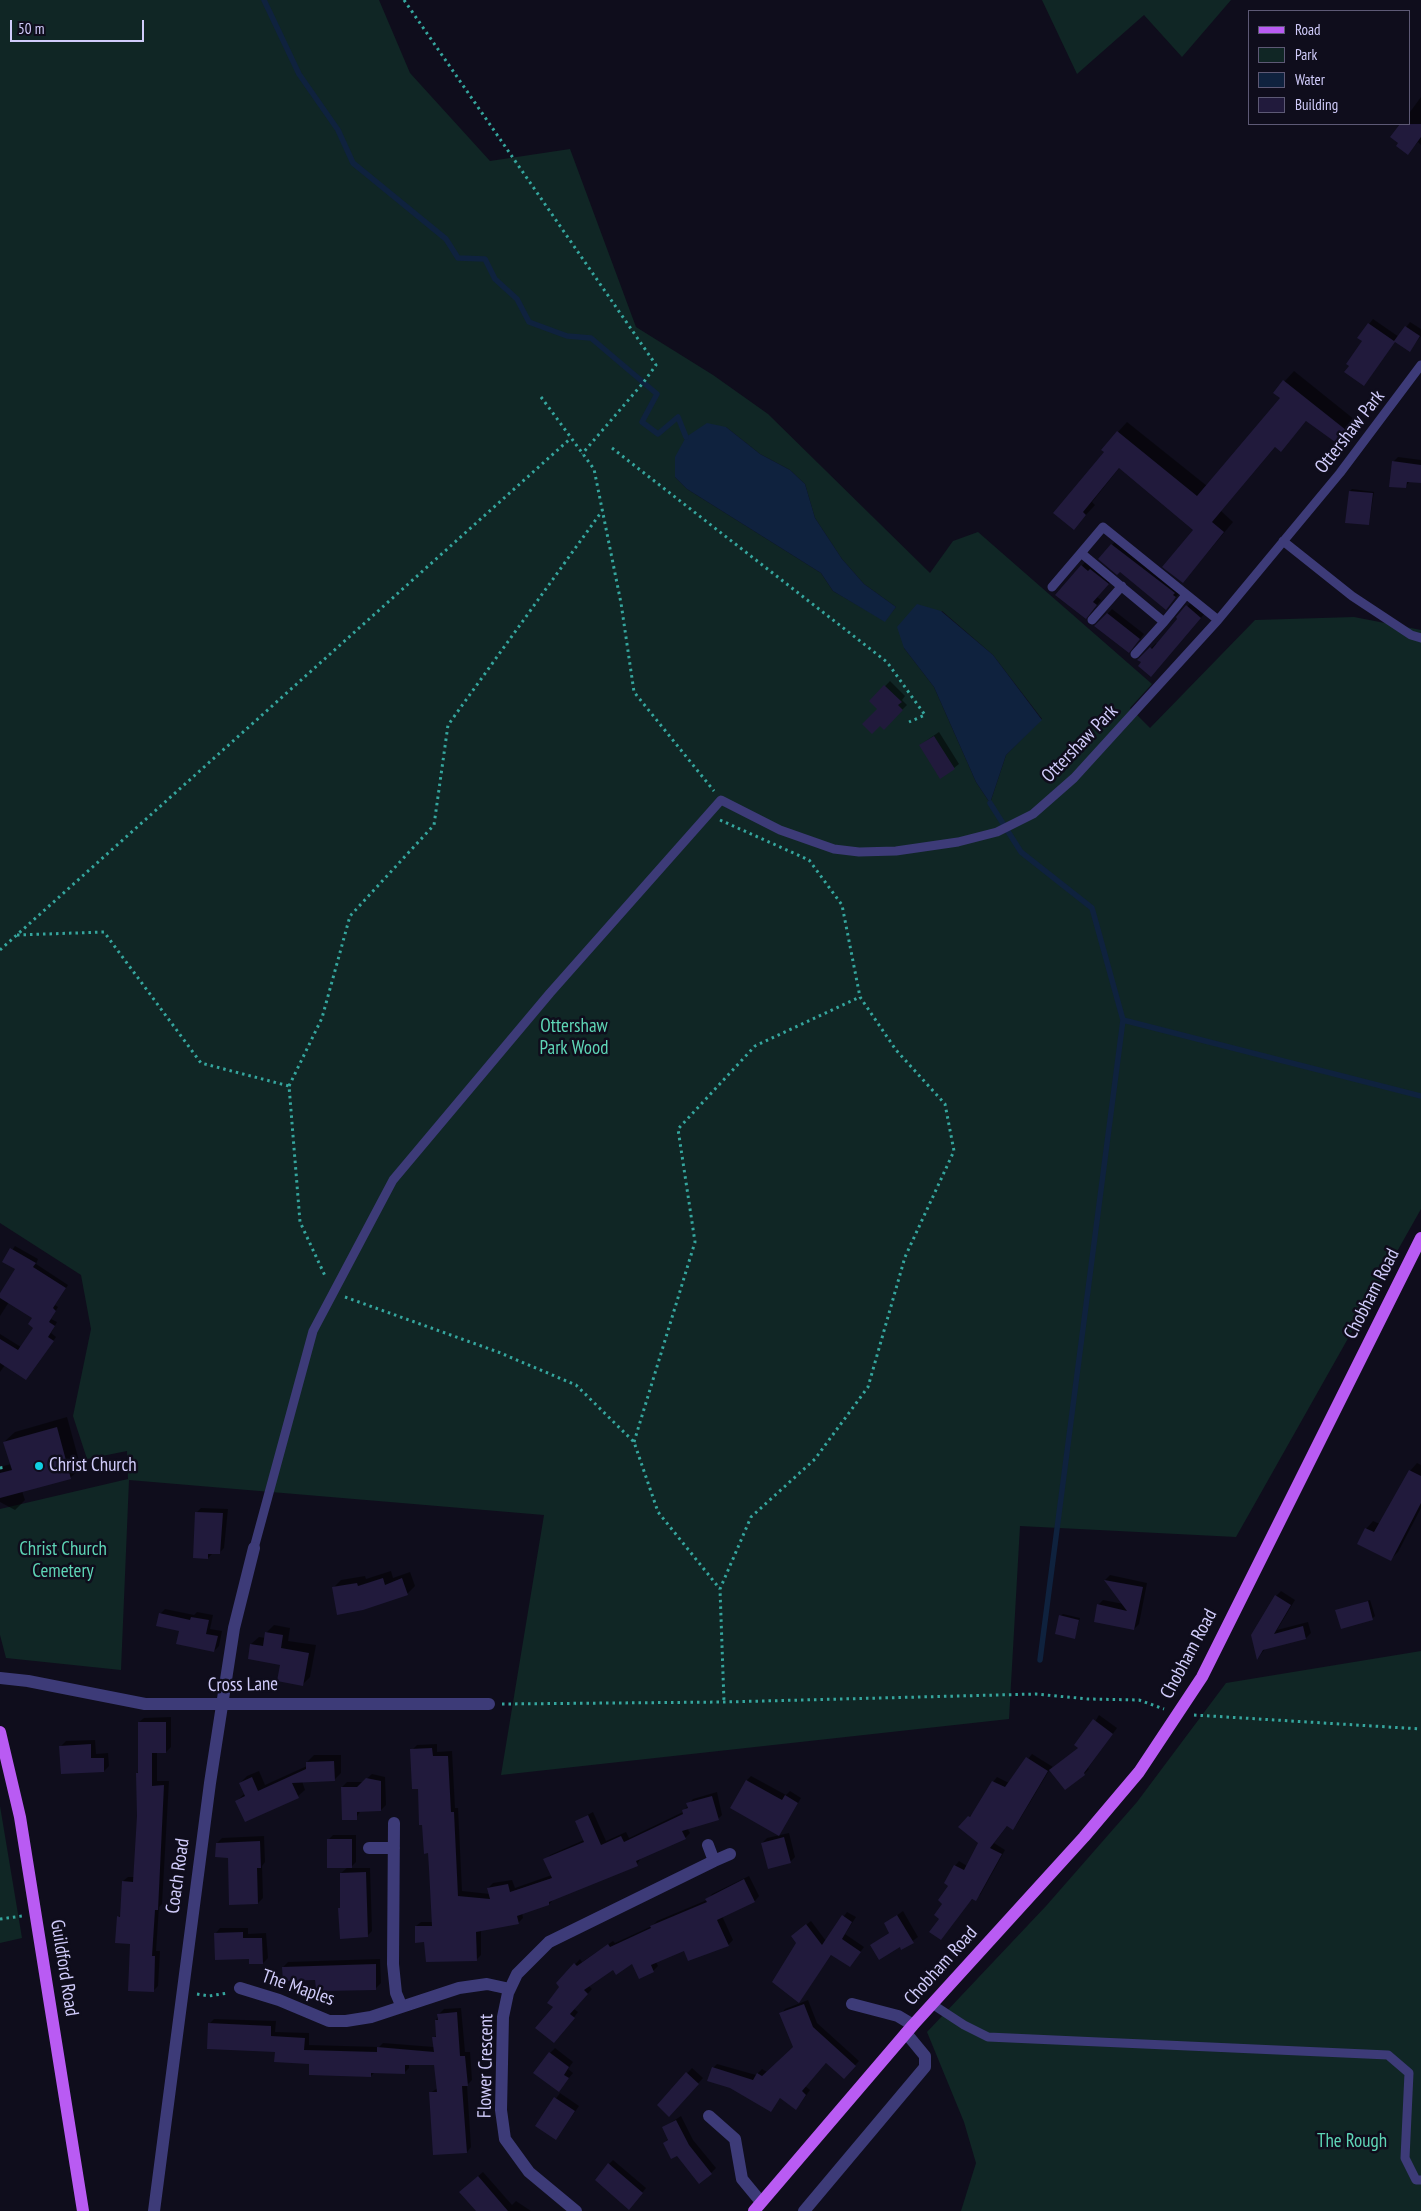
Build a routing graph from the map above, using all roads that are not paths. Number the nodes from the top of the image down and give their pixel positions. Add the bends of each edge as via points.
1 (1421, 365) edge
2 (1283, 541) junction
3 (1082, 553) junction
4 (1122, 586) junction
5 (1052, 587) dead end
6 (1186, 594) junction
7 (1092, 620) dead end
8 (1218, 620) junction
9 (1164, 622) junction
10 (1421, 638) edge
11 (1135, 654) dead end
12 (1421, 1238) edge
13 (254, 1548) joint
14 (0, 1678) edge
15 (222, 1704) junction
16 (489, 1704) road end
17 (0, 1732) edge
18 (394, 1823) dead end
19 (708, 1845) dead end
20 (369, 1848) dead end
21 (394, 1848) junction
22 (730, 1854) dead end
23 (714, 1861) junction
24 (240, 1988) road end
25 (510, 1989) junction
26 (852, 2004) dead end
27 (932, 2004) junction
28 (401, 2005) junction
29 (910, 2029) junction
30 (709, 2116) dead end
31 (1421, 2180) edge
32 (758, 2206) edge
33 (83, 2211) edge
34 (154, 2211) edge
35 (576, 2211) edge
36 (804, 2211) edge

1 - 2 lane, Ottershaw Park via 1340,473
2 - 8 lane, Ottershaw Park
2 - 10 lane via 1352,596 1411,635
3 - 4 lane
3 - 5 lane
3 - 6 lane via 1103,527
4 - 7 lane
4 - 9 lane
6 - 8 lane
6 - 9 lane
8 - 13 lane, Ottershaw Park via 1074,778 1033,814 997,832 958,842 896,851 859,852 834,849 780,830 722,800 550,993 393,1180 314,1331
9 - 11 lane
12 - 27 main road, Chobham Road via 1202,1677 1139,1772
13 - 15 street, Coach Road via 234,1628
14 - 15 street, Cross Lane via 145,1704
15 - 16 street, Cross Lane
15 - 34 street, Coach Road
17 - 33 main road, Guildford Road via 20,1817
18 - 21 street
19 - 23 street
20 - 21 street
21 - 28 street via 393,1964 396,1993
22 - 23 street, Flower Crescent
23 - 25 street, Flower Crescent via 549,1942 518,1974
24 - 28 street, The Maples via 329,2021 371,2017
25 - 28 street, The Maples via 487,1984 459,1988
25 - 35 street, Flower Crescent via 503,2017 501,2110 505,2139 529,2172
26 - 29 street via 898,2016
27 - 29 main road, Chobham Road
27 - 31 lane via 988,2037 1388,2055 1409,2073 1406,2158 1416,2180
29 - 32 main road, Chobham Road
29 - 36 street, Chobham Road via 925,2056 925,2067
30 - 32 street via 735,2139 742,2180

